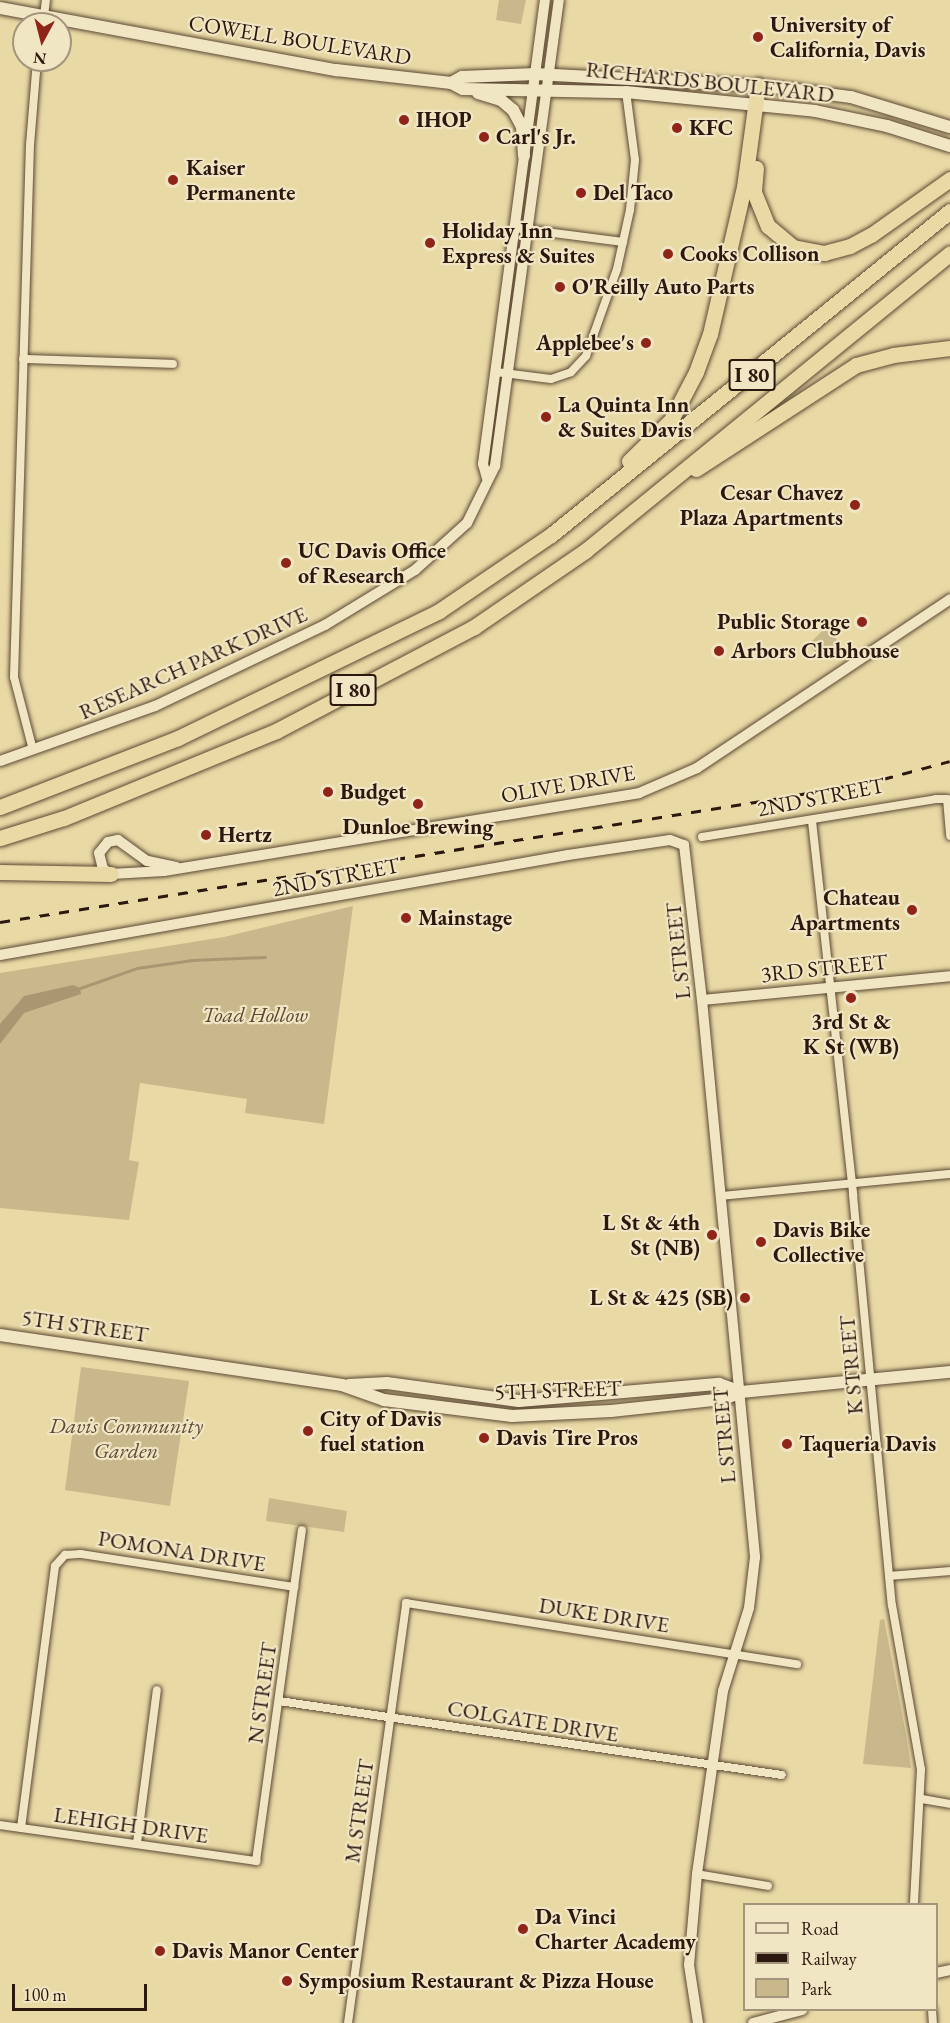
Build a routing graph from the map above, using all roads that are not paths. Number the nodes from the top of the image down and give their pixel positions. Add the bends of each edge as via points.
1 (545, 0) edge
2 (559, 0) edge
3 (72, 25) edge
4 (36, 72) edge
5 (536, 74) junction
6 (549, 75) junction
7 (763, 85) junction
8 (457, 86) junction
9 (534, 88) junction
10 (547, 89) junction
11 (626, 92) junction
12 (760, 104) junction
13 (950, 127) edge
14 (950, 146) edge
15 (524, 156) junction
16 (950, 179) edge
17 (950, 212) edge
18 (515, 228) junction
19 (530, 230) junction
20 (623, 242) junction
21 (950, 253) edge
22 (950, 348) edge
23 (23, 359) junction
24 (172, 364) dead end
25 (496, 372) junction
26 (509, 374) junction
27 (487, 478) junction
28 (672, 481) junction
29 (551, 535) junction
30 (950, 598) edge
31 (33, 750) junction
32 (0, 761) edge
33 (0, 807) edge
34 (812, 821) junction
35 (950, 836) edge
36 (702, 837) dead end
37 (0, 838) edge
38 (679, 841) joint
39 (176, 867) junction
40 (0, 872) edge
41 (111, 874) junction
42 (0, 955) edge
43 (950, 976) edge
44 (831, 987) junction
45 (702, 1000) junction
46 (950, 1174) edge
47 (852, 1184) junction
48 (721, 1196) junction
49 (0, 1335) edge
50 (950, 1372) edge
51 (870, 1379) junction
52 (741, 1392) junction
53 (302, 1530) dead end
54 (950, 1571) edge
55 (890, 1576) junction
56 (294, 1587) junction
57 (405, 1603) joint
58 (735, 1653) junction
59 (797, 1664) dead end
60 (157, 1690) dead end
61 (279, 1701) junction
62 (390, 1717) junction
63 (711, 1765) junction
64 (782, 1774) dead end
65 (922, 1799) junction
66 (950, 1804) edge
67 (0, 1825) edge
68 (21, 1828) junction
69 (137, 1843) junction
70 (256, 1861) joint
71 (697, 1874) junction
72 (768, 1886) dead end
73 (914, 1903) edge
74 (798, 2011) edge
75 (348, 2023) edge
76 (698, 2023) edge
77 (753, 2023) edge

1 - 5 street, RESEARCH PARK DRIVE
2 - 6 street, RESEARCH PARK DRIVE
3 - 8 main road, COWELL BOULEVARD via 336,70
4 - 23 street via 30,124
5 - 6 main road, RICHARDS BOULEVARD
5 - 8 main road, COWELL BOULEVARD via 462,77
5 - 9 street, RESEARCH PARK DRIVE
6 - 7 main road, RICHARDS BOULEVARD
6 - 10 street, RESEARCH PARK DRIVE
7 - 12 highway
7 - 13 main road, RICHARDS BOULEVARD via 851,97
8 - 9 main road, COWELL BOULEVARD
8 - 15 main road via 501,100 513,110 522,127
9 - 10 main road, RICHARDS BOULEVARD
9 - 15 street, RESEARCH PARK DRIVE
10 - 11 main road, RICHARDS BOULEVARD
10 - 19 street, RESEARCH PARK DRIVE
11 - 12 main road, RICHARDS BOULEVARD
11 - 20 street via 635,160
12 - 14 main road, RICHARDS BOULEVARD via 852,117
12 - 16 highway via 754,192 768,226 793,247 824,253 850,246
12 - 29 highway via 730,257 711,334 693,381 656,436
15 - 18 street, RESEARCH PARK DRIVE
17 - 29 highway, I 80
18 - 19 street
18 - 25 street, RESEARCH PARK DRIVE
19 - 20 street
19 - 26 street, RESEARCH PARK DRIVE
20 - 26 street via 597,330 579,367 551,379
21 - 28 highway, I 80
22 - 28 highway via 893,354 856,365 719,458
23 - 24 street
23 - 31 street via 14,678
25 - 26 street
25 - 27 street, RESEARCH PARK DRIVE via 483,464
26 - 27 street, RESEARCH PARK DRIVE via 495,466
27 - 31 street, RESEARCH PARK DRIVE via 477,504 456,537 377,595 225,675 136,714
28 - 37 highway, I 80 via 585,551 474,627 276,731 64,818
29 - 33 highway, I 80 via 439,611 178,738
30 - 39 street, OLIVE DRIVE via 697,768 659,786 620,797
31 - 32 street, RESEARCH PARK DRIVE
34 - 35 street, 2ND STREET via 898,802 947,799
34 - 36 street, 2ND STREET
34 - 44 street, K STREET
38 - 42 street, 2ND STREET via 568,855
38 - 45 street, L STREET via 688,856
39 - 41 street, OLIVE DRIVE via 164,872
39 - 41 street, OLIVE DRIVE via 147,861 123,842 113,840 104,845 99,857 103,869
40 - 41 highway
43 - 44 street, 3RD STREET
44 - 45 street, 3RD STREET
44 - 47 street, K STREET
45 - 48 street, L STREET
46 - 47 street
47 - 48 street
47 - 51 street, K STREET
48 - 52 street, L STREET
49 - 52 main road, 5TH STREET via 342,1385 384,1400 517,1416 724,1399
50 - 51 main road, 5TH STREET
51 - 52 main road, 5TH STREET
51 - 55 street, K STREET
52 - 58 street, L STREET via 755,1557 749,1608
53 - 56 street, N STREET
54 - 55 street
55 - 65 street, K STREET via 903,1677 921,1768
56 - 61 street, N STREET
56 - 68 street, POMONA DRIVE via 81,1554 65,1555 55,1566
57 - 58 street, DUKE DRIVE
57 - 62 street, M STREET
58 - 59 street, DUKE DRIVE
58 - 63 street, L STREET via 723,1691
60 - 69 street
61 - 62 street, COLGATE DRIVE
61 - 70 street, N STREET
62 - 63 street, COLGATE DRIVE
62 - 75 street, M STREET
63 - 64 street, COLGATE DRIVE
63 - 71 street, L STREET
65 - 66 street
65 - 73 street, K STREET
67 - 68 street, LEHIGH DRIVE
68 - 69 street, LEHIGH DRIVE
69 - 70 street, LEHIGH DRIVE
71 - 72 street
71 - 76 street, L STREET via 689,1965
74 - 77 street

